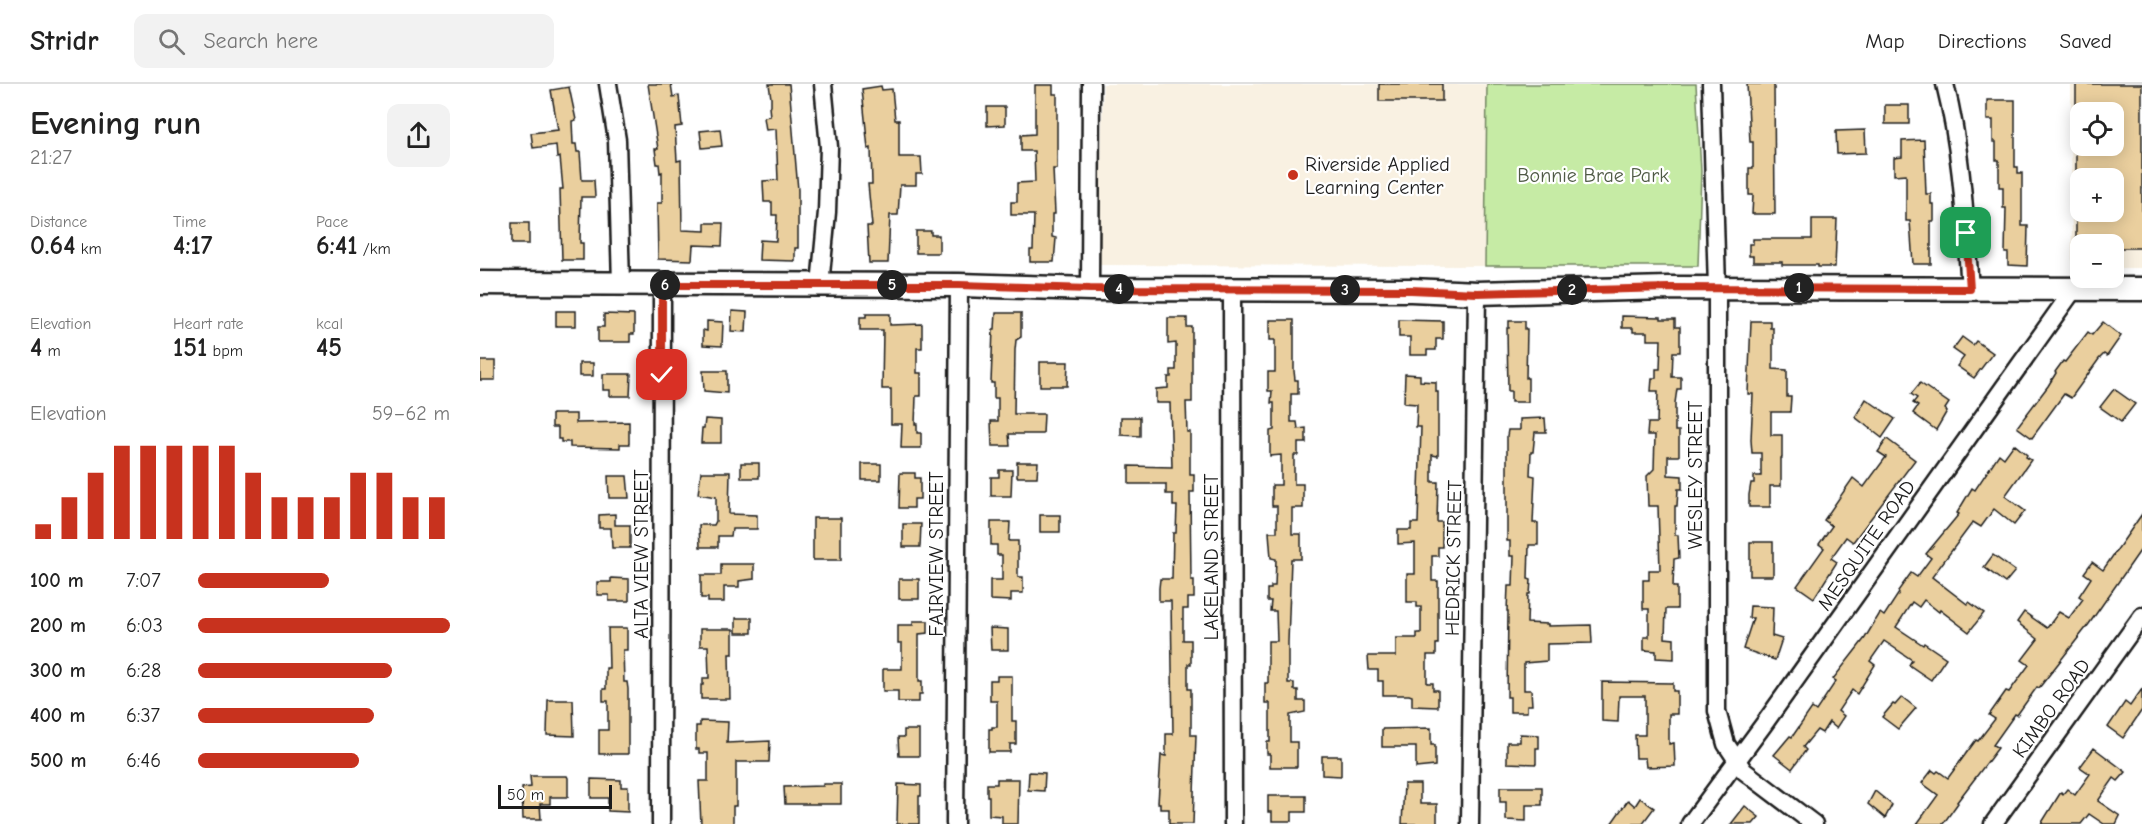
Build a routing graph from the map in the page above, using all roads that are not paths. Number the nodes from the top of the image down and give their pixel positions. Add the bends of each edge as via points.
1 (608, 84) edge
2 (823, 84) edge
3 (1091, 84) edge
4 (1711, 84) edge
5 (1945, 84) edge
6 (480, 283) edge
7 (621, 284) junction
8 (662, 285) junction
9 (820, 285) junction
10 (959, 285) junction
11 (1717, 288) junction
12 (1090, 289) junction
13 (1970, 289) junction
14 (2074, 289) junction
15 (2142, 289) edge
16 (1232, 290) junction
17 (1477, 293) junction
18 (2142, 616) edge
19 (1736, 762) junction
20 (662, 824) edge
21 (955, 824) edge
22 (1233, 824) edge
23 (1470, 824) edge
24 (1690, 824) edge
25 (1814, 824) edge
26 (1993, 824) edge

1 - 7 street via 617,140
2 - 9 street via 829,147
3 - 12 street
4 - 11 street, WESLEY STREET
5 - 13 street via 1962,178
6 - 7 street
7 - 8 street
8 - 9 street
8 - 20 street, ALTA VIEW STREET
9 - 10 street
10 - 12 street
10 - 21 street, FAIRVIEW STREET
11 - 13 street
11 - 17 street
11 - 19 street, WESLEY STREET via 1716,693 1721,730
12 - 16 street
13 - 14 street
14 - 15 street
14 - 19 street, MESQUITE ROAD
16 - 17 street
16 - 22 street, LAKELAND STREET
17 - 23 street, HEDRICK STREET
18 - 26 street, KIMBO ROAD
19 - 24 street, MESQUITE ROAD
19 - 25 street, WESLEY STREET

